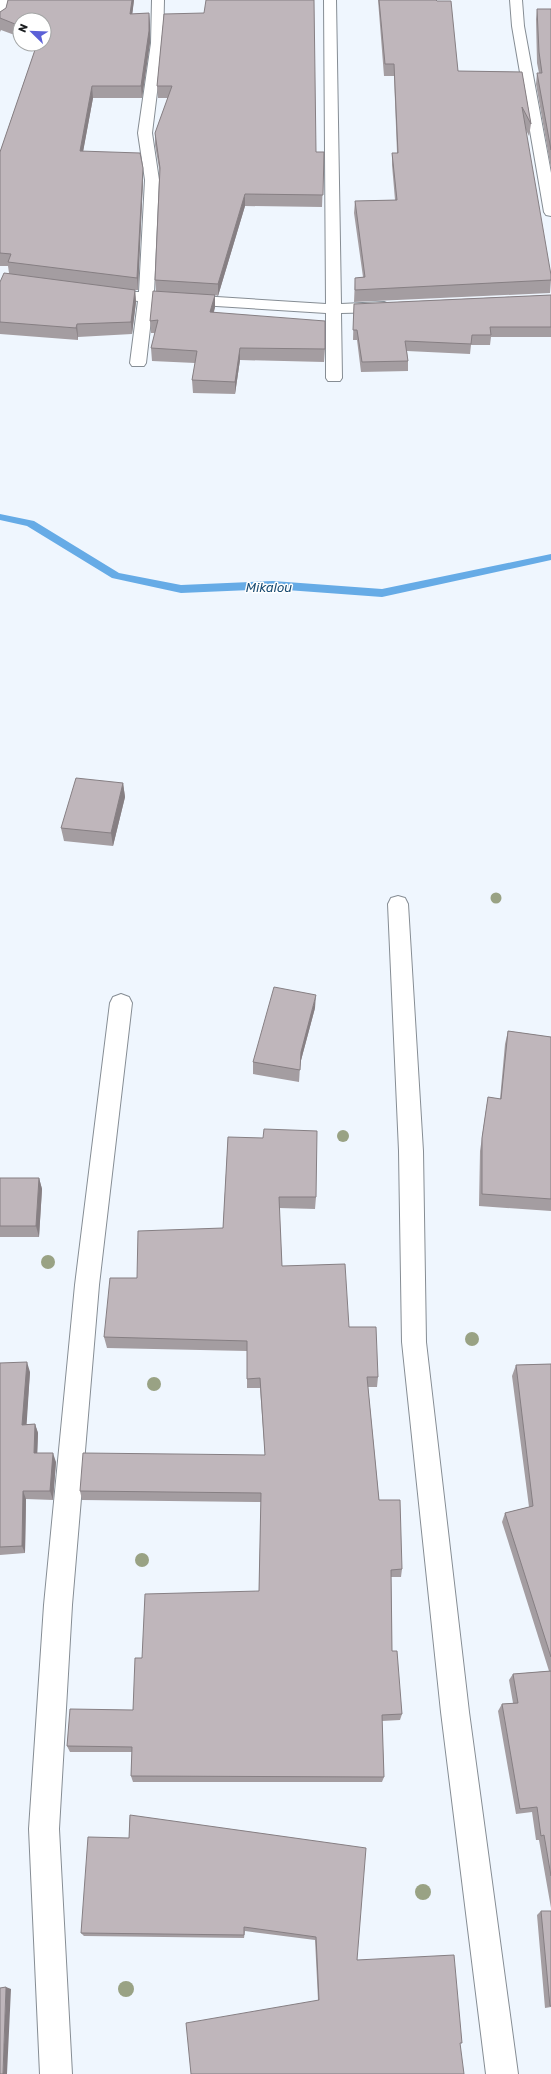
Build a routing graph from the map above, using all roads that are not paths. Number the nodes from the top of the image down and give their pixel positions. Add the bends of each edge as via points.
1 (5, 0) edge
2 (158, 0) edge
3 (330, 0) edge
4 (516, 0) edge
5 (0, 19) edge
6 (551, 212) edge
7 (95, 292) edge
8 (146, 297) junction
9 (401, 307) edge
10 (333, 309) junction
11 (138, 363) dead end
12 (334, 378) dead end
13 (398, 904) dead end
14 (121, 1003) dead end
15 (56, 2074) edge
16 (502, 2074) edge

1 - 5 street
2 - 8 street via 157,43 145,134 152,180
3 - 10 street
4 - 6 street via 518,26
7 - 8 street
8 - 10 street
8 - 11 street
9 - 10 street
10 - 12 street
13 - 16 street via 411,1151 414,1342 456,1720
14 - 15 street via 87,1285 57,1620 44,1829

